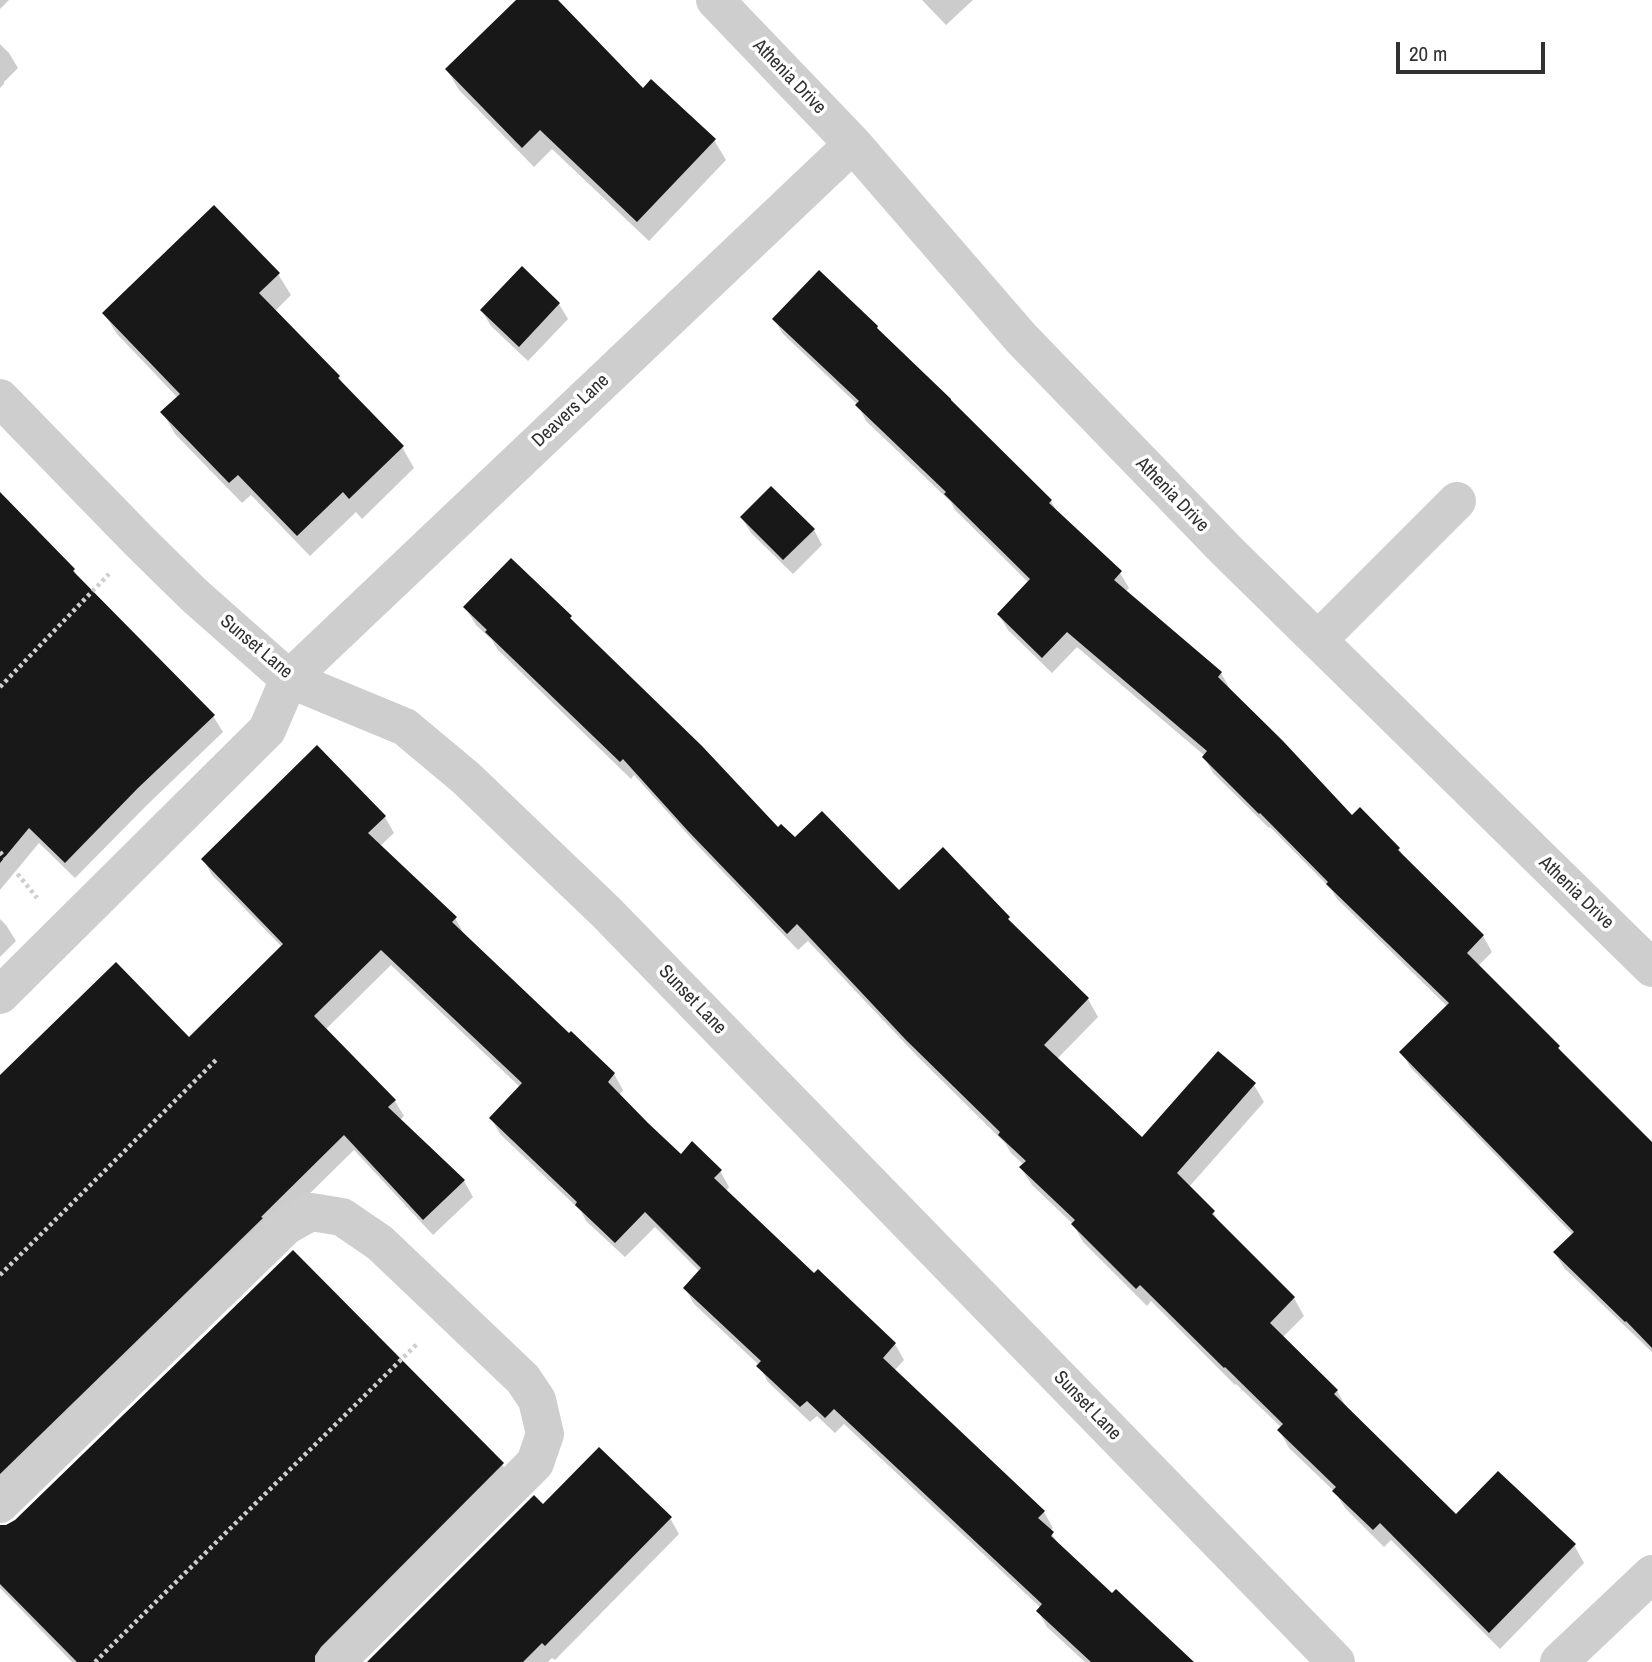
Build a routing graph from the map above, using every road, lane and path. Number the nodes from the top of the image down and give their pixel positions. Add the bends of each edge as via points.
1 (715, 0) edge
2 (853, 144) junction
3 (0, 398) edge
4 (1457, 500) dead end
5 (140, 542) junction
6 (1318, 640) junction
7 (289, 679) junction
8 (0, 687) edge
9 (0, 852) edge
10 (65, 930) junction
11 (1652, 968) edge
12 (0, 995) edge
13 (216, 1060) dead end
14 (0, 1275) edge
15 (452, 1310) junction
16 (0, 1504) edge
17 (1652, 1574) edge
18 (95, 1662) edge
19 (336, 1662) edge
20 (1336, 1662) edge
21 (1559, 1662) edge

1 - 2 street, Athenia Drive
2 - 6 street, Athenia Drive via 1021,338
2 - 7 street, Deavers Lane
3 - 5 street, Sunset Lane
4 - 6 street
5 - 7 street, Sunset Lane
5 - 8 path
6 - 11 street, Athenia Drive
7 - 10 street via 267,730
7 - 20 street, Sunset Lane via 405,727 466,778 606,912
9 - 10 path
10 - 12 street
13 - 14 path
15 - 16 street via 380,1243 342,1217 311,1212 286,1226
15 - 18 path
15 - 19 street via 523,1379 537,1400 545,1434 535,1463
17 - 21 street

